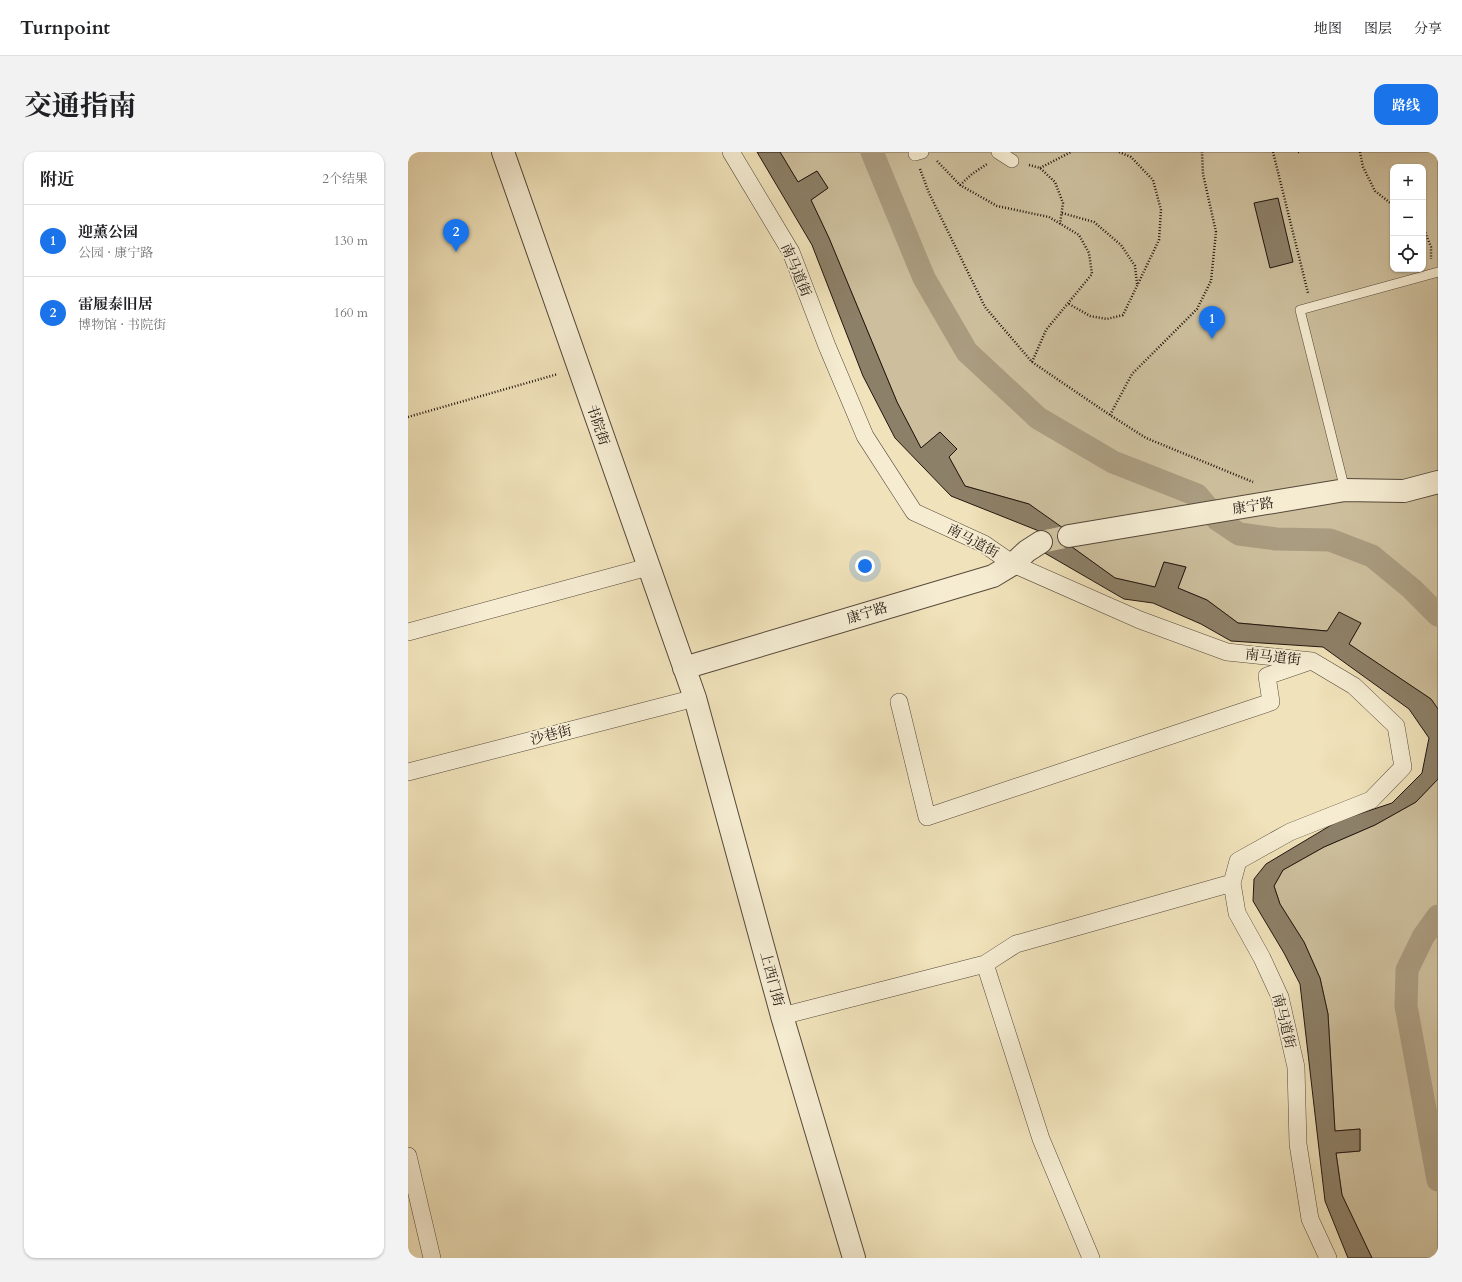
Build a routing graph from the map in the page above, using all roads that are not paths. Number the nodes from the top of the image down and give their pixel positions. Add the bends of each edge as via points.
1 (503, 152) edge
2 (731, 152) edge
3 (998, 152) edge
4 (1012, 161) road end
5 (1434, 273) edge
6 (1438, 482) edge
7 (1345, 490) junction
8 (1069, 536) tunnel mouth
9 (1041, 542) tunnel mouth
10 (1013, 564) junction
11 (648, 567) junction
12 (408, 632) edge
13 (1312, 661) junction
14 (684, 668) junction
15 (695, 698) junction
16 (899, 702) dead end
17 (408, 772) edge
18 (1232, 883) junction
19 (985, 964) junction
20 (782, 1016) junction
21 (408, 1156) edge
22 (1085, 1257) edge
23 (432, 1258) edge
24 (854, 1258) edge
25 (1328, 1258) edge

1 - 11 street, 书院街
2 - 10 street, 南马道街 via 791,252 865,436 914,512 984,544
3 - 4 street
5 - 7 lane via 1300,310
6 - 7 street, 康宁路 via 1404,491
7 - 8 street, 康宁路
9 - 10 street, 康宁路
10 - 13 street, 南马道街 via 1140,620 1227,652
10 - 14 street, 康宁路 via 992,576
11 - 12 street
11 - 14 street, 书院街
13 - 16 street via 1267,676 1271,702 927,817
13 - 18 street, 南马道街 via 1354,686 1396,726 1403,767 1371,800 1290,832 1238,861
14 - 15 street, 书院街
15 - 17 street, 沙巷街
15 - 20 street, 上西门街
18 - 19 street via 1016,944
18 - 25 street, 南马道街 via 1238,913 1280,997 1296,1067 1298,1144 1310,1219
19 - 20 street
19 - 22 street via 1041,1139
20 - 24 street, 上西门街
21 - 23 street

